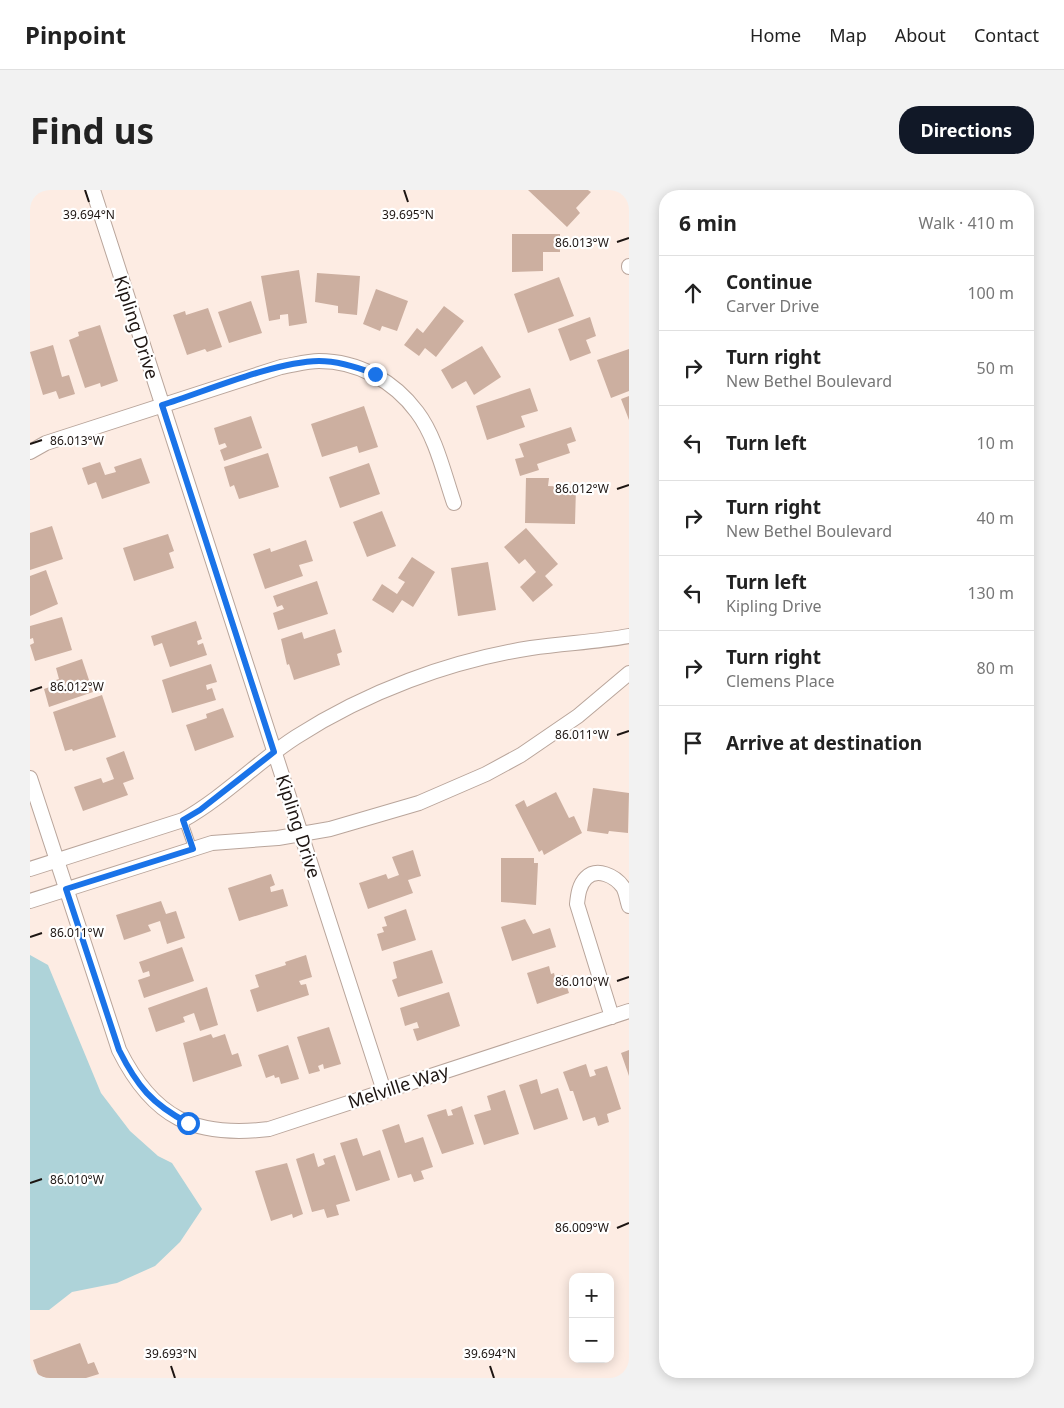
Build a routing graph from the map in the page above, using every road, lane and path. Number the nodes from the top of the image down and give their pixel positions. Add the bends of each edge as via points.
1 (93, 190) edge
2 (162, 405) junction
3 (30, 452) edge
4 (454, 503) dead end
5 (629, 636) edge
6 (629, 674) edge
7 (274, 752) junction
8 (30, 778) edge
9 (183, 820) junction
10 (301, 834) junction
11 (193, 849) junction
12 (57, 860) junction
13 (30, 869) edge
14 (66, 889) junction
15 (30, 901) edge
16 (629, 906) edge
17 (629, 1011) edge
18 (612, 1017) junction
19 (384, 1091) junction

1 - 2 street, Kipling Drive
2 - 3 street via 46,443
2 - 4 street via 282,367 319,361 349,364 375,374 397,390 418,413 432,440
2 - 7 street, Kipling Drive
5 - 7 street via 531,648 444,668 366,699
6 - 10 street via 555,733 486,774 386,814 330,830
7 - 9 street
7 - 10 street, Kipling Drive
8 - 12 street, Melville Way
9 - 11 lane
9 - 12 street
10 - 11 street via 212,843
10 - 19 street, Kipling Drive
11 - 14 street
12 - 13 street
12 - 14 street, Melville Way
14 - 15 street
14 - 19 street, Melville Way via 119,1050 131,1075 166,1112 188,1123 242,1132 269,1129
16 - 18 street via 623,888 612,876 600,873 586,877 579,890 577,904
17 - 18 street, Melville Way
18 - 19 street, Melville Way

